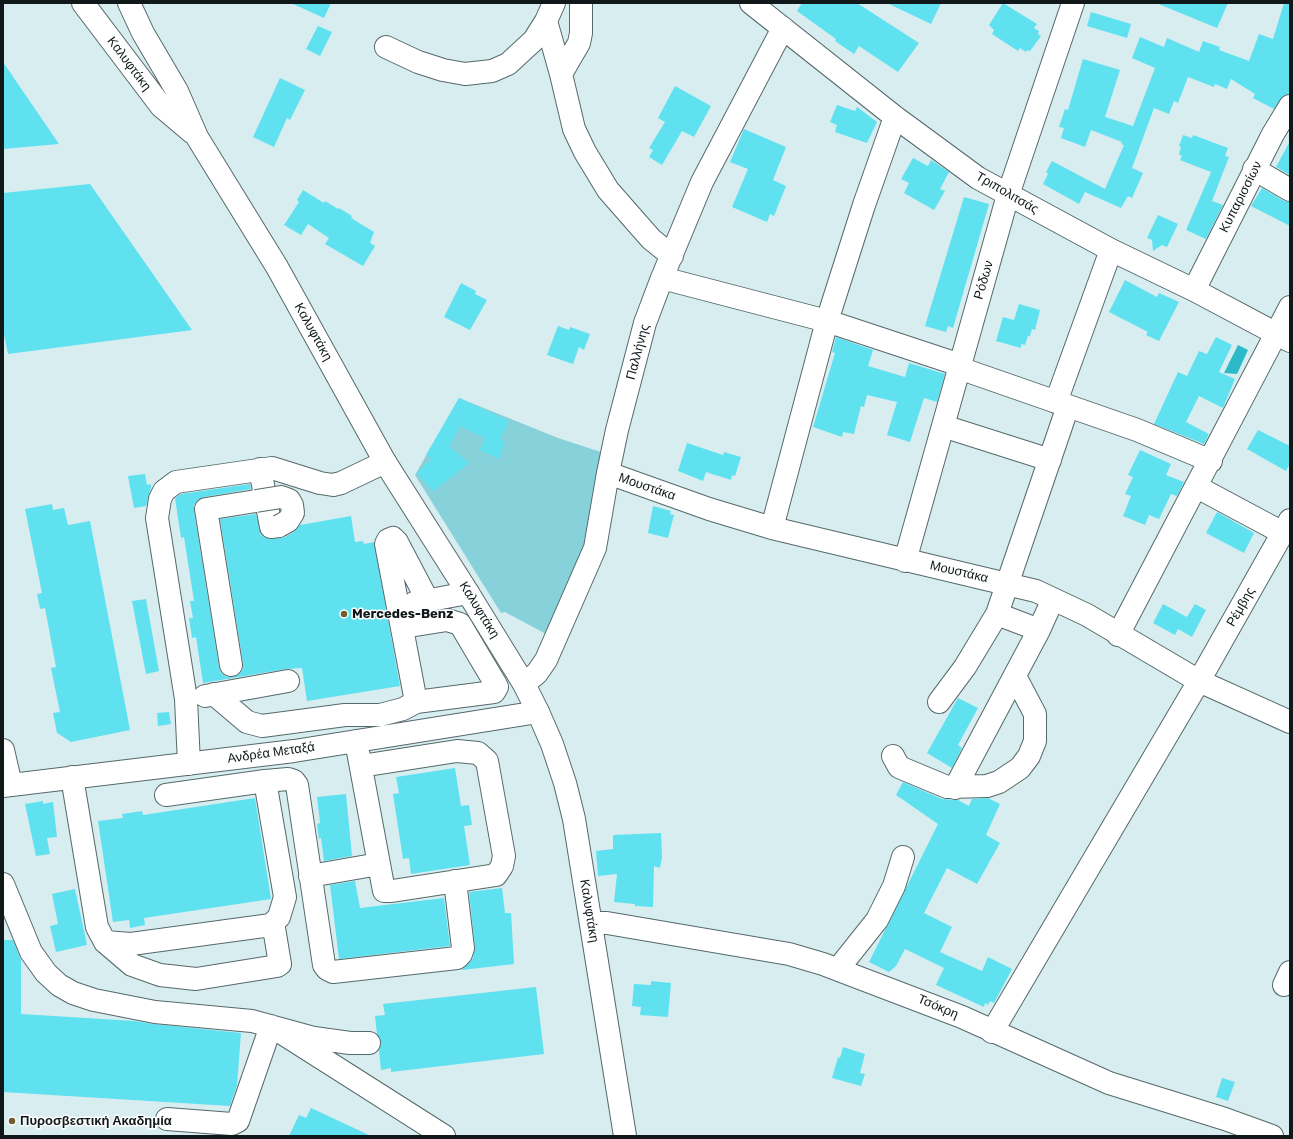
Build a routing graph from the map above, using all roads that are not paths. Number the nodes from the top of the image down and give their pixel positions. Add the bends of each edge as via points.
1 (83, 3) edge
2 (124, 3) edge
3 (129, 3) edge
4 (582, 3) edge
5 (1073, 3) edge
6 (550, 12) edge
7 (769, 12) edge
8 (143, 33) junction
9 (386, 47) dead end
10 (561, 74) junction
11 (1290, 106) edge
12 (896, 117) junction
13 (196, 136) junction
14 (1254, 170) junction
15 (1290, 190) edge
16 (1008, 195) junction
17 (1111, 250) junction
18 (672, 256) junction
19 (662, 278) junction
20 (1194, 290) junction
21 (1290, 308) edge
22 (827, 322) junction
23 (1284, 338) edge
24 (959, 367) junction
25 (1062, 404) junction
26 (943, 426) junction
27 (1050, 460) junction
28 (1211, 461) junction
29 (385, 462) junction
30 (260, 469) junction
31 (608, 473) junction
32 (1197, 487) junction
33 (1287, 526) edge
34 (772, 528) junction
35 (905, 561) junction
36 (1008, 584) junction
37 (468, 594) junction
38 (1053, 599) junction
39 (428, 601) junction
40 (398, 606) junction
41 (997, 614) junction
42 (403, 627) junction
43 (1039, 630) junction
44 (1118, 635) junction
45 (231, 665) dead end
46 (1015, 676) junction
47 (288, 681) dead end
48 (1199, 681) junction
49 (524, 684) junction
50 (214, 694) junction
51 (186, 699) junction
52 (416, 702) junction
53 (939, 702) dead end
54 (538, 712) junction
55 (1290, 722) edge
56 (356, 741) junction
57 (3, 750) edge
58 (893, 756) dead end
59 (189, 764) junction
60 (361, 766) junction
61 (72, 777) junction
62 (265, 781) junction
63 (7, 786) edge
64 (955, 788) junction
65 (166, 795) dead end
66 (903, 857) dead end
67 (379, 864) junction
68 (310, 876) junction
69 (455, 881) junction
70 (3, 884) edge
71 (592, 922) junction
72 (271, 925) junction
73 (105, 942) junction
74 (838, 969) junction
75 (271, 1026) junction
76 (992, 1032) junction
77 (369, 1043) dead end
78 (167, 1119) dead end
79 (444, 1136) edge
80 (625, 1136) edge
81 (1272, 1136) edge

1 - 13 street, Καλυφτάκη via 161,106
2 - 8 street
3 - 8 street, Καλυφτάκη
4 - 10 street via 579,43
5 - 16 street, Ρόδων
6 - 9 street via 534,40 508,64 492,71 466,74 442,70
6 - 10 street
7 - 12 street, Τριπολιτσάς
7 - 18 street, Παλλήνης
8 - 13 street, Καλυφτάκη via 177,91
10 - 18 street via 574,129 608,190 651,239
11 - 14 street, Κυπαρισσίων
12 - 16 street, Τριπολιτσάς via 978,178
12 - 22 street
13 - 29 street, Καλυφτάκη via 277,267
14 - 15 street
14 - 20 street, Κυπαρισσίων
16 - 17 street, Τριπολιτσάς
16 - 24 street, Ρόδων
17 - 20 street, Τριπολιτσάς
17 - 25 street
18 - 19 street, Παλλήνης
19 - 22 street
19 - 31 street, Παλλήνης via 645,323
20 - 23 street, Τριπολιτσάς
21 - 23 street
22 - 24 street
22 - 34 street
23 - 28 street
24 - 25 street
24 - 26 street, Ρόδων
25 - 27 street
25 - 28 street via 1137,430
26 - 27 street
26 - 35 street, Ρόδων
27 - 36 street
28 - 32 street
29 - 30 street via 333,485 279,469
29 - 37 street, Καλυφτάκη
30 - 45 street, bridge via 271,527 288,521 293,513 292,505 289,500 281,497 256,501 206,509
30 - 51 street via 176,482 164,491 160,499 158,529
31 - 34 street, Μουστάκα
31 - 49 street, Παλλήνης via 595,548 546,660 537,673
32 - 33 street, Ρέμβης
32 - 44 street
33 - 48 street, Ρέμβης
34 - 35 street, Μουστάκα
35 - 36 street, Μουστάκα
36 - 38 street, Μουστάκα via 1036,591
36 - 41 street
37 - 39 street
37 - 49 street, Καλυφτάκη
38 - 43 street
38 - 44 street, Μουστάκα via 1087,615
39 - 40 street
39 - 40 street via 397,542 390,538 386,544
40 - 42 street
41 - 43 street
41 - 53 street via 966,667
42 - 52 street
42 - 52 street via 447,620 457,622 496,687 492,694
43 - 46 street
44 - 48 street, Μουστάκα
46 - 64 street
46 - 64 street via 1035,714 1035,741 1029,756 1020,768 999,782 987,786
47 - 50 street
48 - 55 street, Μουστάκα
48 - 76 street, Ρέμβης
49 - 54 street, Καλυφτάκη
50 - 51 street
50 - 52 street via 247,722 262,726 345,715 380,715 404,709
51 - 59 street
54 - 56 street, Ανδρέα Μεταξά
54 - 71 street, Καλυφτάκη via 565,782
56 - 59 street, Ανδρέα Μεταξά
56 - 60 street
57 - 63 street
58 - 64 street via 900,767 947,788
59 - 61 street, Ανδρέα Μεταξά
60 - 67 street
60 - 69 street via 457,750 478,753 487,761 504,856 502,866 496,875
61 - 63 street, Ανδρέα Μεταξά
61 - 73 street via 97,927
62 - 65 street
62 - 68 street via 288,779 294,780 297,785
62 - 72 street via 285,897 279,916
66 - 74 street via 894,886 876,920
67 - 68 street
67 - 69 street via 384,891
68 - 69 street via 324,965 333,972 457,958 463,948
70 - 75 street via 31,952 46,973 73,993 94,1000 155,1012 252,1021
71 - 74 street, Τσόκρη via 789,954
71 - 80 street, Καλυφτάκη
72 - 73 street via 131,944
72 - 73 street via 274,928 280,964 196,979 160,975 132,965
74 - 76 street, Τσόκρη via 915,997
75 - 77 street via 314,1038
75 - 78 street via 238,1121 232,1124
75 - 79 street
76 - 81 street, Τσόκρη via 1109,1083 1225,1118

